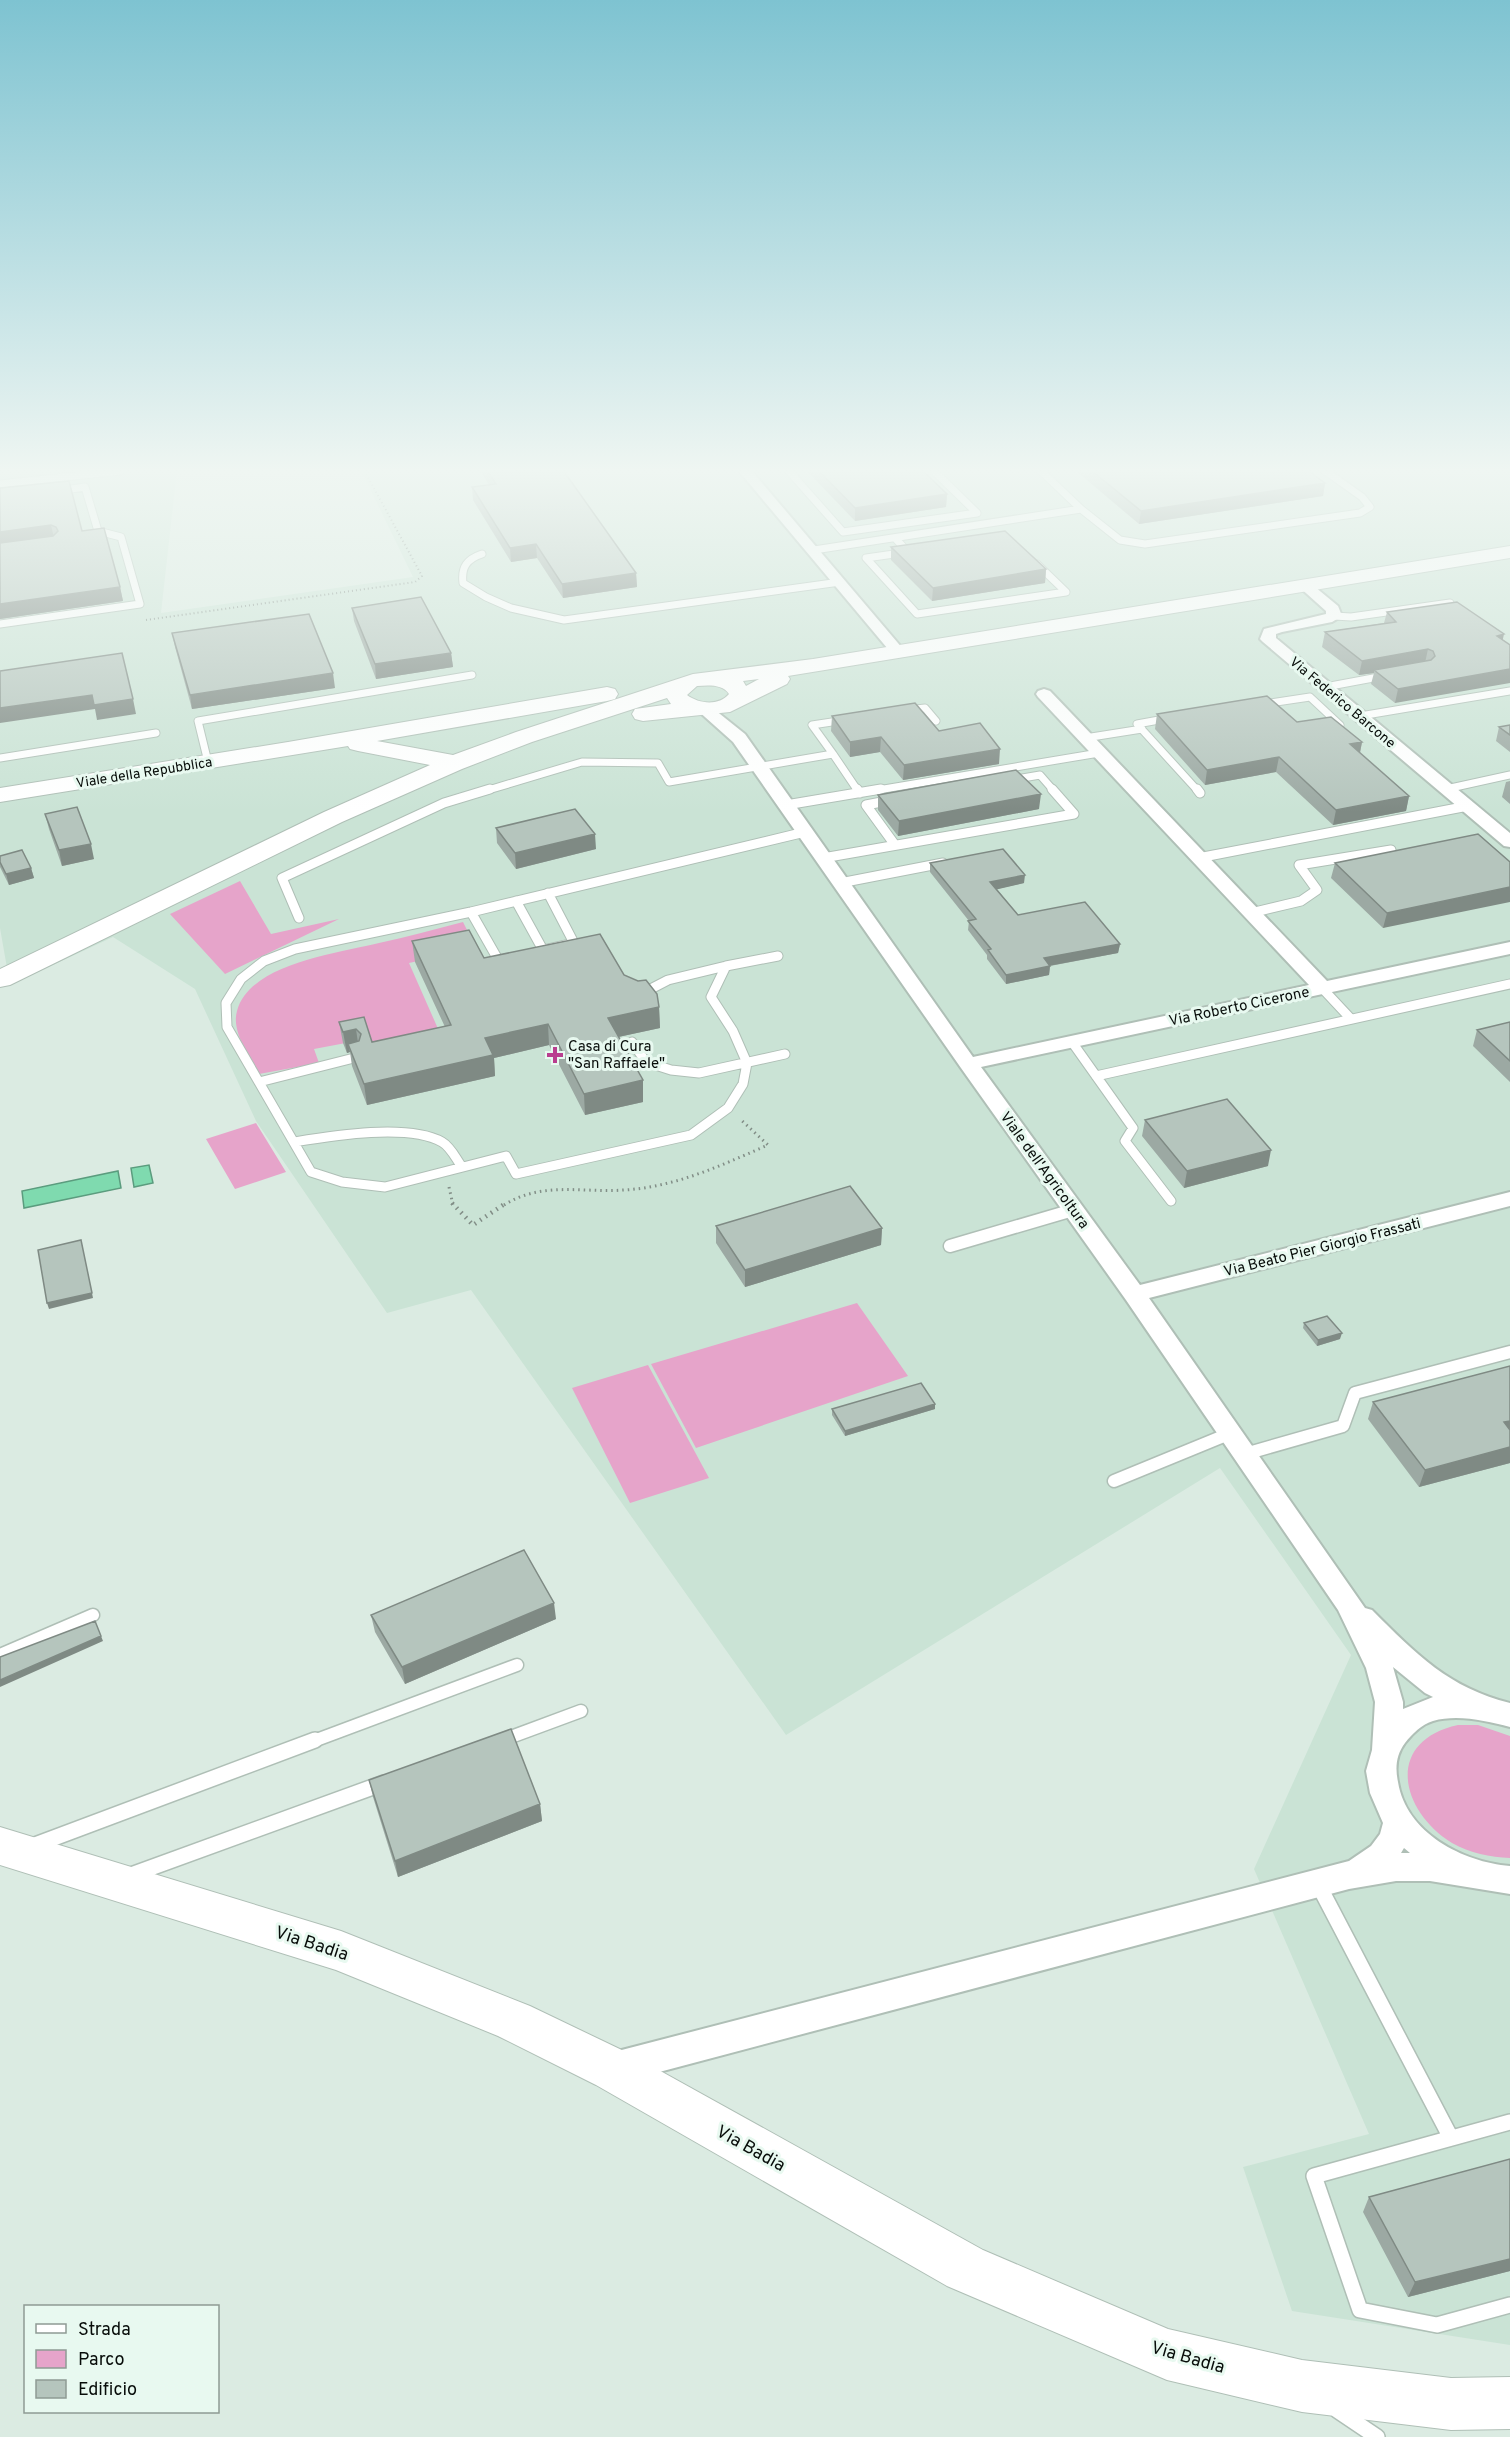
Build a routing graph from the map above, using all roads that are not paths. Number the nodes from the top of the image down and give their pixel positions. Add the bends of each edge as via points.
1 (134, 584) edge
2 (464, 584) edge
3 (827, 584) edge
4 (841, 584) edge
5 (889, 584) edge
6 (1057, 584) edge
7 (1312, 584) edge
8 (1304, 585) junction
9 (1450, 603) edge
10 (1335, 616) junction
11 (0, 624) edge
12 (898, 652) junction
13 (813, 666) junction
14 (472, 675) dead end
15 (1395, 675) edge
16 (708, 679) junction
17 (683, 685) junction
18 (1326, 687) junction
19 (1510, 691) edge
20 (1044, 694) dead end
21 (736, 700) junction
22 (1252, 706) edge
23 (701, 708) junction
24 (902, 711) edge
25 (1360, 716) junction
26 (1183, 717) edge
27 (857, 718) edge
28 (936, 721) dead end
29 (422, 725) junction
30 (1142, 729) junction
31 (156, 733) dead end
32 (1349, 734) edge
33 (739, 738) junction
34 (1085, 738) junction
35 (288, 749) junction
36 (393, 750) junction
37 (1099, 753) junction
38 (833, 754) junction
39 (0, 758) edge
40 (470, 761) junction
41 (208, 762) junction
42 (759, 766) junction
43 (1510, 775) edge
44 (1005, 781) edge
45 (1446, 789) junction
46 (394, 790) junction
47 (860, 793) junction
48 (1200, 793) dead end
49 (0, 795) edge
50 (901, 799) edge
51 (786, 805) junction
52 (1468, 806) junction
53 (805, 832) junction
54 (1510, 842) edge
55 (895, 845) junction
56 (1391, 850) edge
57 (823, 858) junction
58 (1198, 858) junction
59 (953, 861) edge
60 (840, 883) junction
61 (548, 893) junction
62 (165, 900) junction
63 (516, 901) junction
64 (471, 912) junction
65 (1251, 914) junction
66 (299, 918) dead end
67 (1510, 948) edge
68 (778, 956) dead end
69 (500, 963) edge
70 (726, 966) junction
71 (0, 979) edge
72 (1510, 984) edge
73 (1322, 988) junction
74 (640, 995) edge
75 (1351, 1019) junction
76 (632, 1042) dead end
77 (1072, 1042) junction
78 (785, 1054) dead end
79 (358, 1057) edge
80 (747, 1064) junction
81 (968, 1064) junction
82 (1096, 1076) junction
83 (259, 1082) junction
84 (294, 1142) junction
85 (462, 1167) junction
86 (1510, 1199) edge
87 (1171, 1201) dead end
88 (1073, 1210) junction
89 (950, 1246) dead end
90 (1134, 1294) junction
91 (1510, 1352) edge
92 (1231, 1433) junction
93 (1245, 1454) junction
94 (1114, 1481) dead end
95 (1348, 1604) junction
96 (93, 1615) dead end
97 (0, 1654) edge
98 (517, 1665) dead end
99 (1479, 1707) junction
100 (581, 1711) dead end
101 (1510, 1715) edge
102 (481, 1748) edge
103 (1386, 1749) junction
104 (392, 1780) edge
105 (1399, 1820) junction
106 (9, 1849) edge
107 (1348, 1875) junction
108 (1475, 1875) junction
109 (1510, 1880) edge
110 (114, 1881) junction
111 (1318, 1883) junction
112 (612, 2069) junction
113 (1510, 2122) edge
114 (1451, 2138) junction
115 (1510, 2305) edge
116 (1302, 2386) junction
117 (1510, 2403) edge
118 (1377, 2437) edge

1 - 11 lane via 140,604
2 - 3 lane via 518,611 564,620
4 - 12 street
5 - 6 lane via 916,614 1066,592
7 - 8 main road
8 - 10 street via 1333,609
8 - 12 main road
9 - 10 lane
10 - 18 street, Via Federico Barcone via 1276,628 1269,632 1268,639
12 - 13 main road
13 - 16 main road
13 - 21 main road
14 - 41 lane via 198,721
15 - 18 lane
16 - 17 main road
16 - 21 main road via 734,685 740,694
17 - 23 main road via 676,695 678,699
17 - 29 main road, Viale della Repubblica
17 - 40 main road
18 - 25 street, Via Federico Barcone
19 - 25 lane
20 - 34 street
21 - 23 main road via 725,706
21 - 33 street, Viale dell'Agricoltura
22 - 32 lane via 1310,697
23 - 33 street, Viale dell'Agricoltura
23 - 40 main road via 637,715
24 - 28 lane via 925,708
25 - 45 street, Via Federico Barcone
26 - 30 lane via 1137,724
27 - 38 lane via 812,725
29 - 35 main road, Viale della Repubblica
29 - 40 main road, Viale della Repubblica via 442,727 467,738 475,746
30 - 34 lane
30 - 48 lane
31 - 39 lane
33 - 42 street, Viale dell'Agricoltura
34 - 37 street
35 - 36 main road, Viale della Repubblica via 355,744
35 - 41 main road, Viale della Repubblica
36 - 40 main road, Viale della Repubblica via 417,757
36 - 46 main road via 404,755 412,766 405,781
37 - 47 lane
37 - 58 street
38 - 42 lane
38 - 47 lane
40 - 46 main road
40 - 62 main road
41 - 49 main road, Viale della Repubblica
42 - 51 street, Viale dell'Agricoltura
42 - 66 lane via 669,783 658,764 582,762 444,803 282,878
43 - 45 lane
44 - 55 lane via 1040,775 1074,813
45 - 52 street, Via Federico Barcone
46 - 62 main road
47 - 51 lane
50 - 55 lane via 866,804
51 - 53 street, Viale dell'Agricoltura
52 - 54 street, Via Federico Barcone
52 - 58 lane
53 - 57 street, Viale dell'Agricoltura
53 - 61 lane
55 - 57 lane
56 - 65 lane via 1299,865 1317,890 1301,901
57 - 60 street, Viale dell'Agricoltura
58 - 65 street
59 - 60 lane
60 - 81 street, Viale dell'Agricoltura
61 - 63 lane
61 - 63 lane via 574,943 543,950
62 - 71 main road
63 - 64 lane
64 - 69 lane
64 - 83 lane via 295,949 264,961 240,979 226,1004 227,1027
65 - 73 street
67 - 73 street, Via Roberto Cicerone
68 - 70 lane
70 - 74 lane via 668,980
70 - 80 lane via 711,997 733,1031
72 - 75 lane
73 - 75 lane
73 - 77 street, Via Roberto Cicerone
75 - 82 lane
76 - 80 lane via 646,1062 671,1070 699,1073
77 - 81 street, Via Roberto Cicerone
77 - 82 lane
78 - 80 lane
79 - 83 lane
80 - 85 lane via 743,1084 728,1108 691,1135 516,1174 506,1156
81 - 88 street, Viale dell'Agricoltura
82 - 87 lane via 1133,1128 1125,1141
83 - 84 lane
84 - 85 lane via 331,1136 422,1134 442,1141
84 - 85 lane via 311,1172 342,1182 385,1187
86 - 90 street, Via Beato Pier Giorgio Frassati
88 - 89 lane
88 - 90 street, Viale dell'Agricoltura
90 - 92 street, Viale dell'Agricoltura
91 - 93 lane via 1355,1393 1343,1426
92 - 93 street, Viale dell'Agricoltura
92 - 94 lane
93 - 95 street, Viale dell'Agricoltura
95 - 99 street, Viale dell'Agricoltura via 1435,1685
95 - 103 street, Viale dell'Agricoltura via 1380,1668 1389,1702
96 - 97 lane
98 - 106 lane
99 - 101 street, Viale dell'Agricoltura
99 - 103 street, Viale dell'Agricoltura via 1448,1706 1421,1713 1399,1728
100 - 102 lane
103 - 105 street, Viale dell'Agricoltura via 1382,1771 1386,1796
104 - 110 lane
105 - 107 street via 1395,1838 1384,1853
105 - 108 street, Viale dell'Agricoltura via 1418,1844
106 - 110 main road, Via Badia
107 - 108 street via 1396,1867 1430,1867
107 - 111 street
108 - 109 street, Viale dell'Agricoltura
110 - 112 main road, Via Badia via 341,1951 514,2021
111 - 112 street
111 - 114 lane
112 - 116 main road, Via Badia via 965,2268 1167,2354
113 - 114 lane
114 - 115 lane via 1314,2176 1360,2310 1437,2325
116 - 117 main road, Via Badia via 1450,2404
116 - 118 lane

